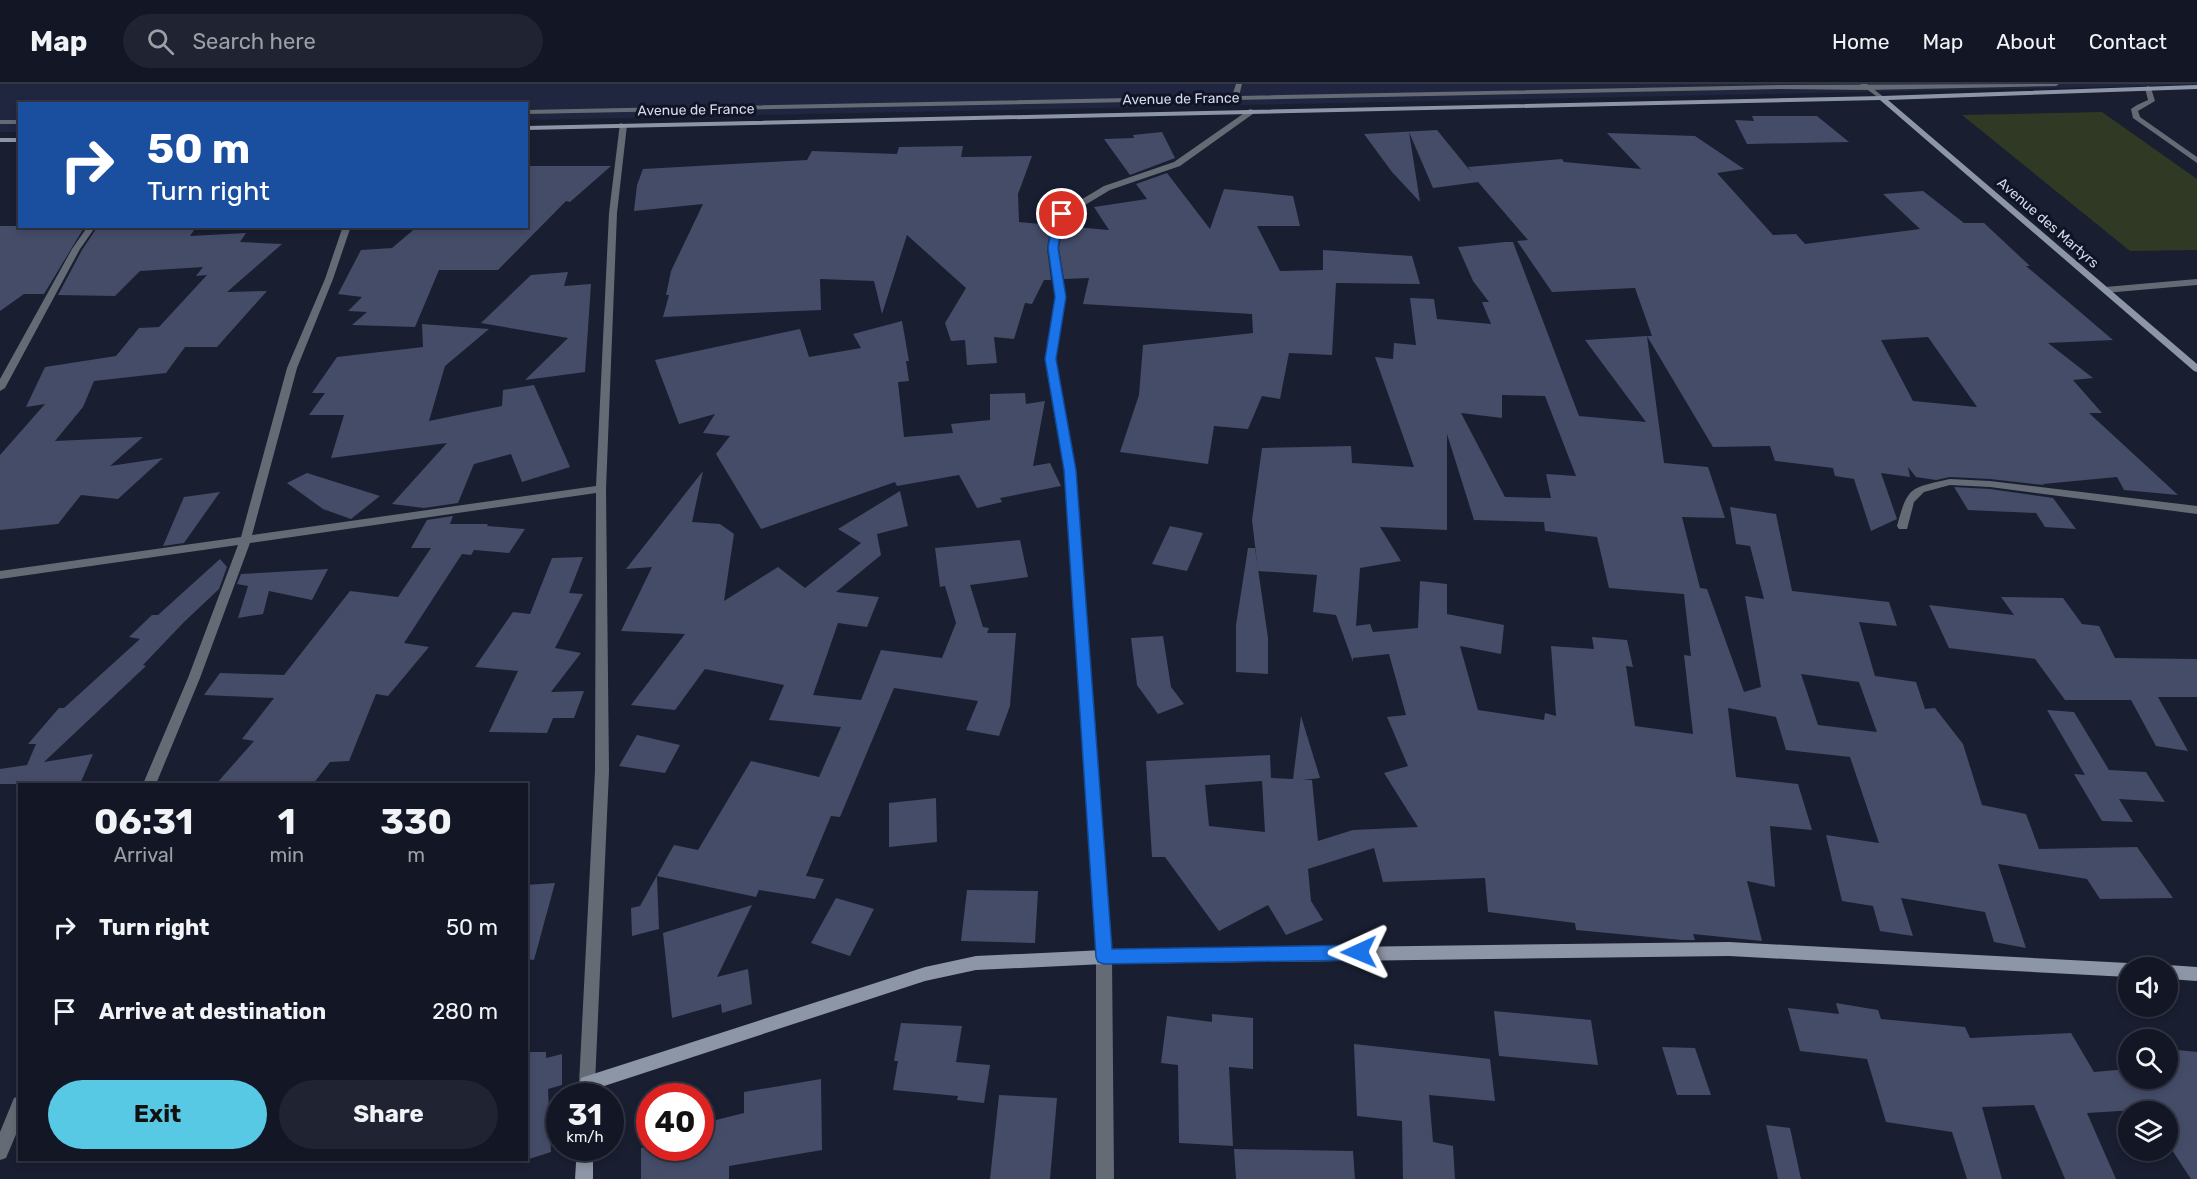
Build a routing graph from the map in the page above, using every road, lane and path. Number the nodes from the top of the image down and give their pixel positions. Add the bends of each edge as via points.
1 (1239, 84) edge
2 (1618, 84) edge
3 (2056, 84) edge
4 (1865, 86) edge
5 (2197, 87) edge
6 (2148, 88) junction
7 (1634, 90) junction
8 (1235, 97) junction
9 (1882, 98) junction
10 (1648, 102) junction
11 (528, 111) edge
12 (1253, 111) junction
13 (0, 122) edge
14 (18, 122) edge
15 (623, 125) junction
16 (528, 128) edge
17 (0, 140) edge
18 (18, 140) edge
19 (2197, 161) edge
20 (91, 228) edge
21 (346, 228) edge
22 (2197, 282) edge
23 (2105, 290) junction
24 (2197, 369) edge
25 (0, 388) edge
26 (601, 489) junction
27 (2197, 510) edge
28 (1903, 526) dead end
29 (245, 541) junction
30 (0, 575) edge
31 (150, 783) edge
32 (1104, 957) junction
33 (2118, 968) edge
34 (2178, 973) edge
35 (2197, 974) edge
36 (586, 1083) edge
37 (606, 1083) edge
38 (18, 1109) edge
39 (0, 1152) edge
40 (585, 1161) edge
41 (584, 1179) edge
42 (1106, 1179) edge

1 - 8 street
2 - 7 street
3 - 4 street
4 - 7 street
4 - 9 street
5 - 6 main road, Avenue de France
6 - 9 main road, Avenue de France
6 - 19 street via 2152,101 2134,111 2138,118
7 - 8 street
7 - 10 street
8 - 11 street
9 - 10 main road, Avenue de France
9 - 23 main road, Avenue des Martyrs
10 - 12 main road, Avenue de France
12 - 15 main road, Avenue de France
12 - 32 street via 1177,164 1107,188 1062,214 1053,248 1060,297 1051,359 1070,470
13 - 14 street
15 - 16 main road, Avenue de France
15 - 26 street via 613,213
17 - 18 main road
20 - 25 street
21 - 29 street via 292,368
22 - 23 street
23 - 24 main road, Avenue des Martyrs
26 - 29 street
26 - 36 street via 602,771
27 - 28 street via 1950,482 1920,489 1909,501
29 - 30 street
29 - 31 street
32 - 33 main road via 1729,949
32 - 37 main road via 976,963 925,974
32 - 42 street
34 - 35 main road
38 - 39 street
40 - 41 main road

